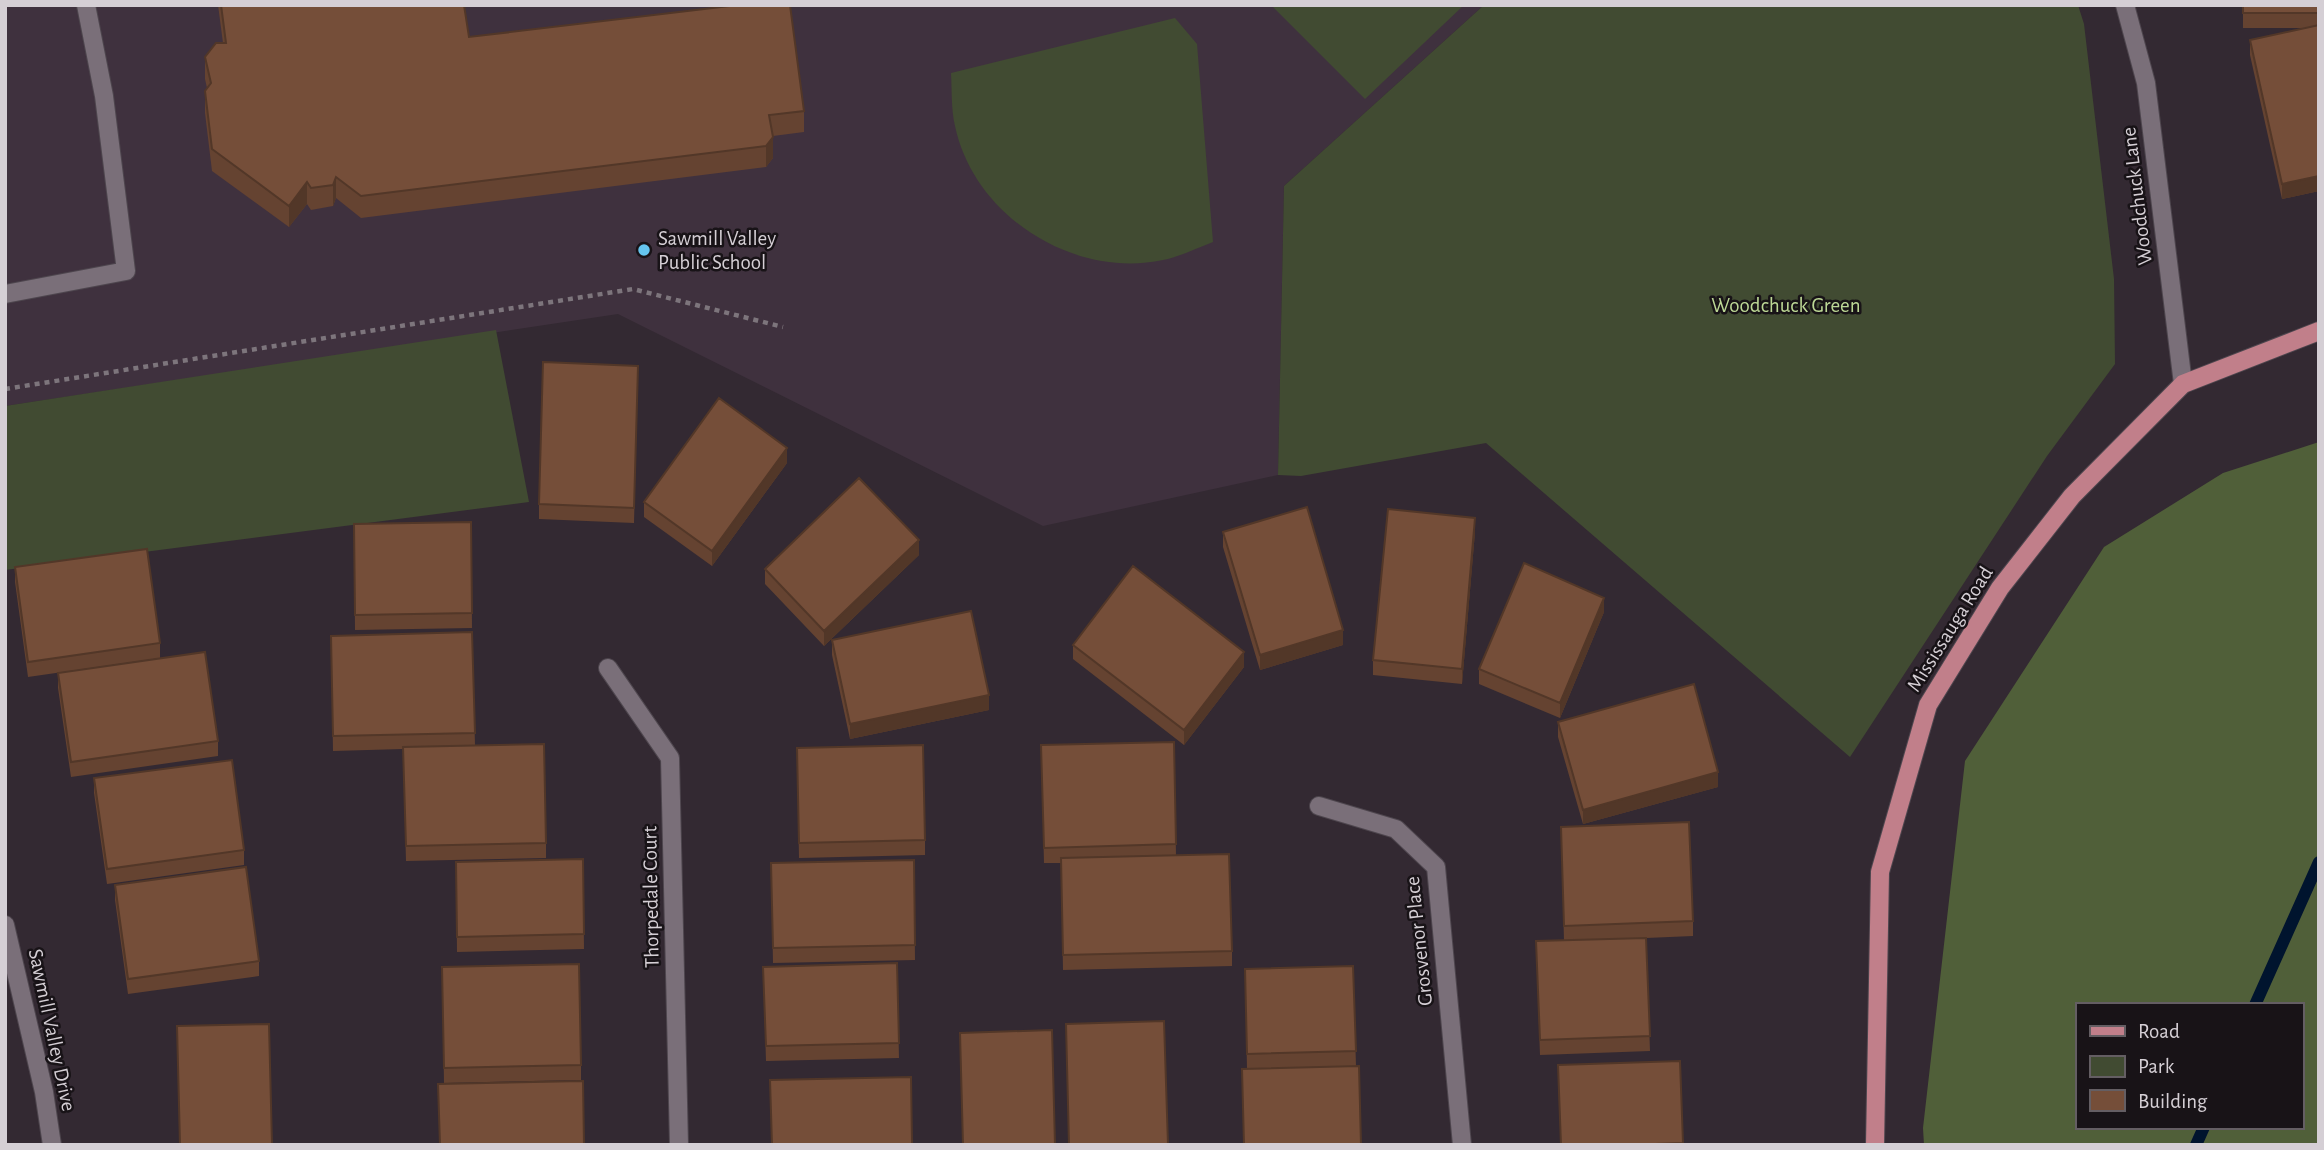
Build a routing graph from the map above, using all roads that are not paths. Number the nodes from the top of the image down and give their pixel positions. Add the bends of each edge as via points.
1 (86, 5) edge
2 (2125, 5) edge
3 (5, 294) edge
4 (2319, 331) edge
5 (2183, 384) junction
6 (608, 668) dead end
7 (1319, 806) dead end
8 (5, 925) edge
9 (52, 1145) edge
10 (679, 1145) edge
11 (1462, 1145) edge
12 (1875, 1145) edge

1 - 3 street via 104,96 126,271
2 - 5 street, Woodchuck Lane via 2146,83
4 - 5 main road, Mississauga Road
5 - 12 main road, Mississauga Road via 2072,496 2000,588 1927,705 1880,872
6 - 10 street, Thorpedale Court via 670,758
7 - 11 street, Grosvenor Place via 1396,829 1436,867
8 - 9 street, Sawmill Valley Drive

